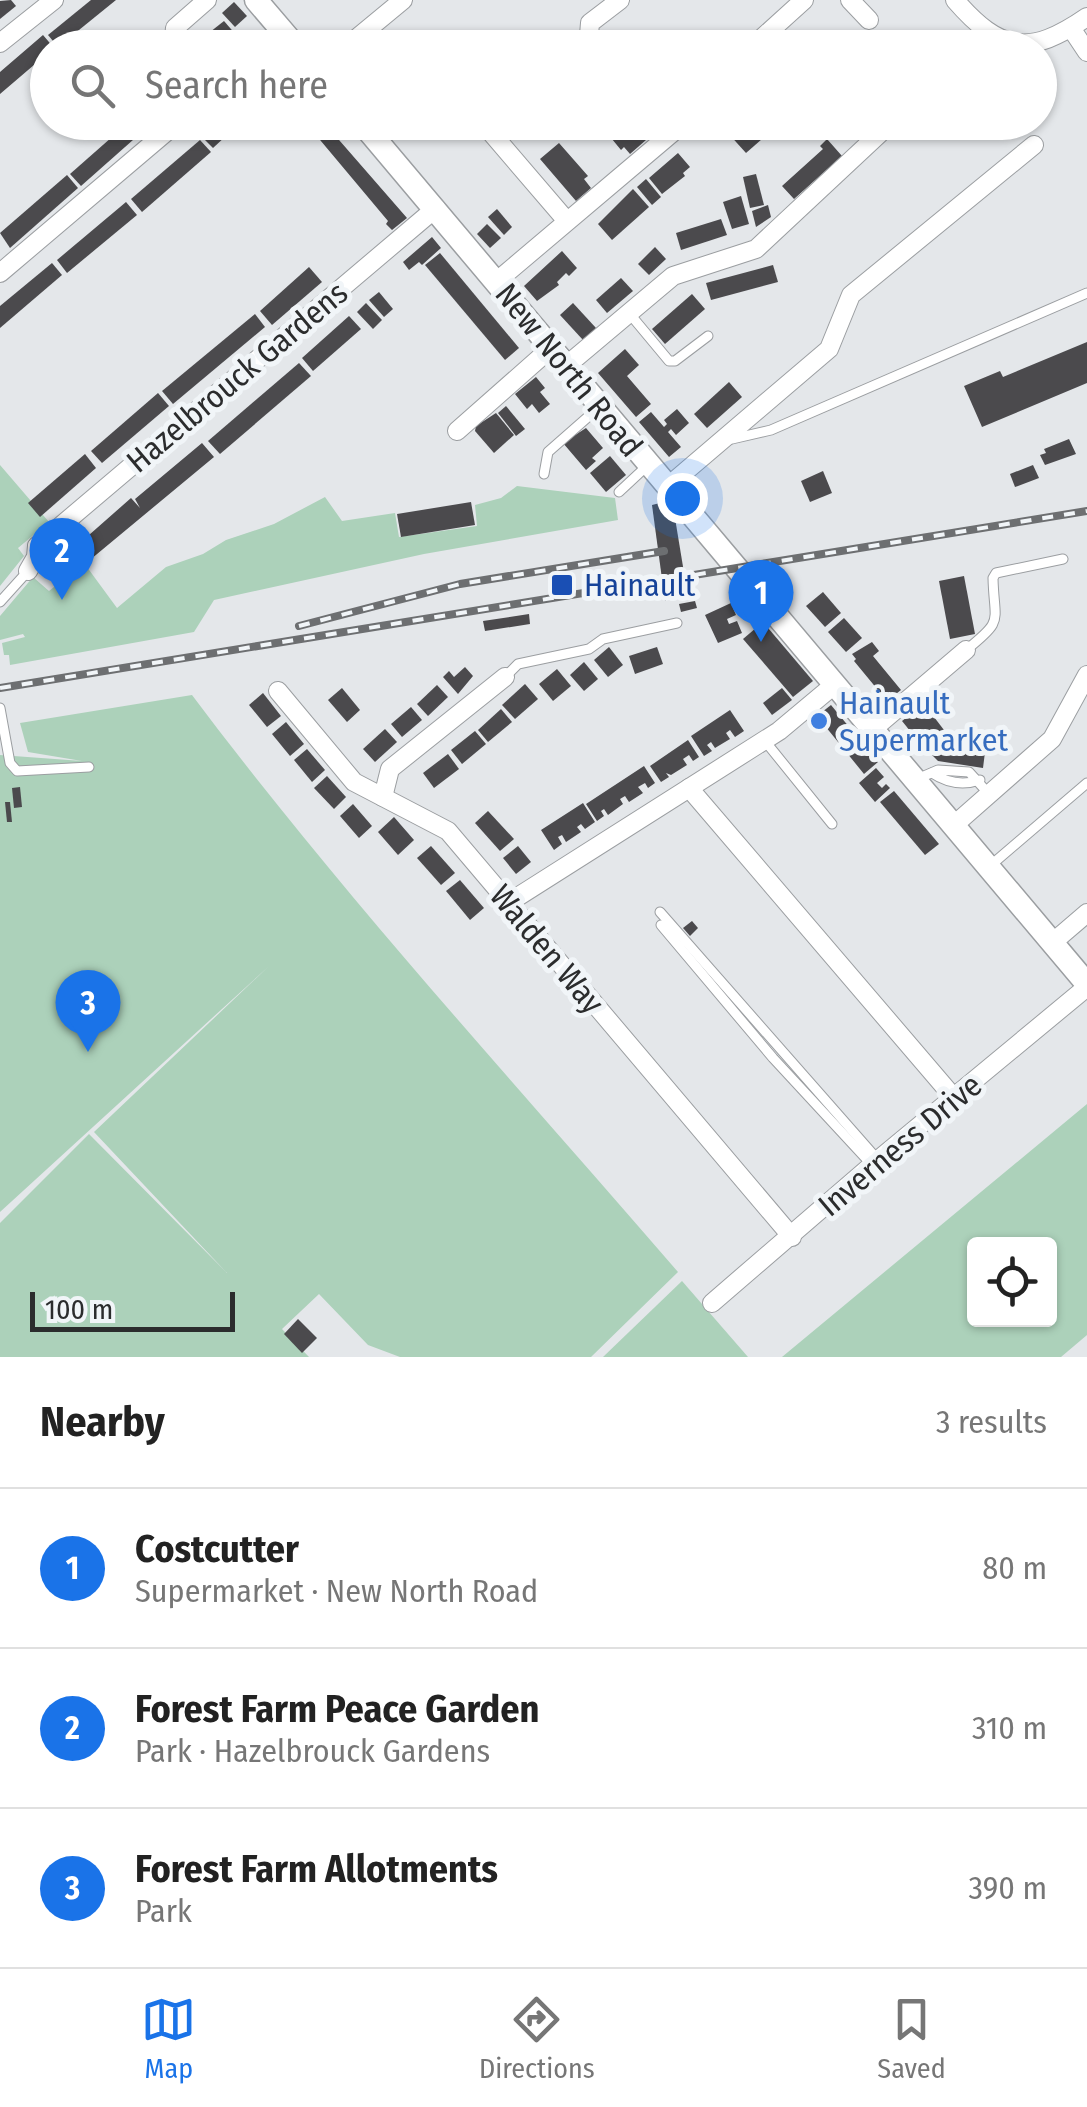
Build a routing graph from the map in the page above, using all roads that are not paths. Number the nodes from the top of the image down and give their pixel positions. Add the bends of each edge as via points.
1 (54, 0) edge
2 (207, 0) edge
3 (256, 0) edge
4 (403, 0) edge
5 (620, 0) edge
6 (850, 0) edge
7 (955, 0) edge
8 (801, 1) edge
9 (870, 20) dead end
10 (1079, 22) edge
11 (175, 30) edge
12 (282, 30) edge
13 (367, 30) edge
14 (589, 30) edge
15 (770, 30) edge
16 (986, 30) edge
17 (0, 42) edge
18 (1087, 52) edge
19 (157, 140) edge
20 (377, 140) edge
21 (497, 140) edge
22 (658, 140) edge
23 (873, 140) edge
24 (1034, 145) dead end
25 (436, 208) junction
26 (566, 220) junction
27 (0, 273) edge
28 (497, 281) junction
29 (1087, 294) edge
30 (629, 314) junction
31 (708, 336) dead end
32 (559, 357) junction
33 (600, 407) junction
34 (457, 431) dead end
35 (724, 440) junction
36 (648, 465) junction
37 (544, 474) dead end
38 (666, 488) junction
39 (619, 492) dead end
40 (37, 546) junction
41 (1062, 559) dead end
42 (28, 571) joint
43 (63, 576) dead end
44 (0, 602) edge
45 (677, 623) dead end
46 (966, 650) joint
47 (1087, 675) edge
48 (505, 677) joint
49 (834, 685) junction
50 (278, 690) dead end
51 (0, 708) edge
52 (872, 730) junction
53 (764, 741) junction
54 (89, 767) dead end
55 (923, 776) junction
56 (1087, 783) edge
57 (984, 787) junction
58 (689, 788) junction
59 (383, 797) junction
60 (832, 824) dead end
61 (953, 826) junction
62 (988, 868) junction
63 (508, 903) junction
64 (660, 912) dead end
65 (1087, 913) edge
66 (661, 925) dead end
67 (1052, 943) junction
68 (1087, 986) edge
69 (955, 1099) junction
70 (875, 1162) junction
71 (792, 1237) junction
72 (712, 1303) dead end

1 - 17 street
2 - 11 street
3 - 12 street
4 - 13 street
5 - 14 street
6 - 9 street
7 - 16 street
8 - 15 street
10 - 18 street
19 - 27 street
20 - 25 street, New North Road
21 - 26 street
22 - 26 street
23 - 30 street via 756,248 674,276
24 - 35 street via 851,295 829,348
25 - 28 street, New North Road
25 - 40 street, Hazelbrouck Gardens
26 - 28 street
28 - 32 street, New North Road
29 - 35 lane via 771,430
30 - 31 lane via 669,362
30 - 32 street
32 - 33 street, New North Road
32 - 34 street
33 - 36 street, New North Road
33 - 37 lane via 548,452
35 - 38 street
36 - 38 street, New North Road
36 - 39 lane
38 - 49 street, New North Road
40 - 42 street, Hazelbrouck Gardens
40 - 43 street
41 - 46 lane via 996,573 993,628
42 - 44 lane
45 - 48 lane via 518,664
46 - 52 street
47 - 57 street via 1052,739
48 - 59 street via 390,768
49 - 52 street, New North Road
49 - 53 street
50 - 59 street, Walden Way via 354,782
51 - 54 lane via 17,771
52 - 55 street, New North Road
53 - 58 street
53 - 60 lane
55 - 57 lane via 969,772
55 - 61 street, New North Road
56 - 62 lane
57 - 61 street
58 - 63 street
58 - 69 street
59 - 63 street, Walden Way via 448,831
61 - 62 street, New North Road
62 - 67 street, New North Road
63 - 71 street, Walden Way
64 - 70 lane
65 - 67 street
66 - 70 lane via 773,1058
67 - 68 street, New North Road
68 - 69 street, Inverness Drive
69 - 70 street, Inverness Drive
70 - 71 street, Inverness Drive
71 - 72 street, Inverness Drive

